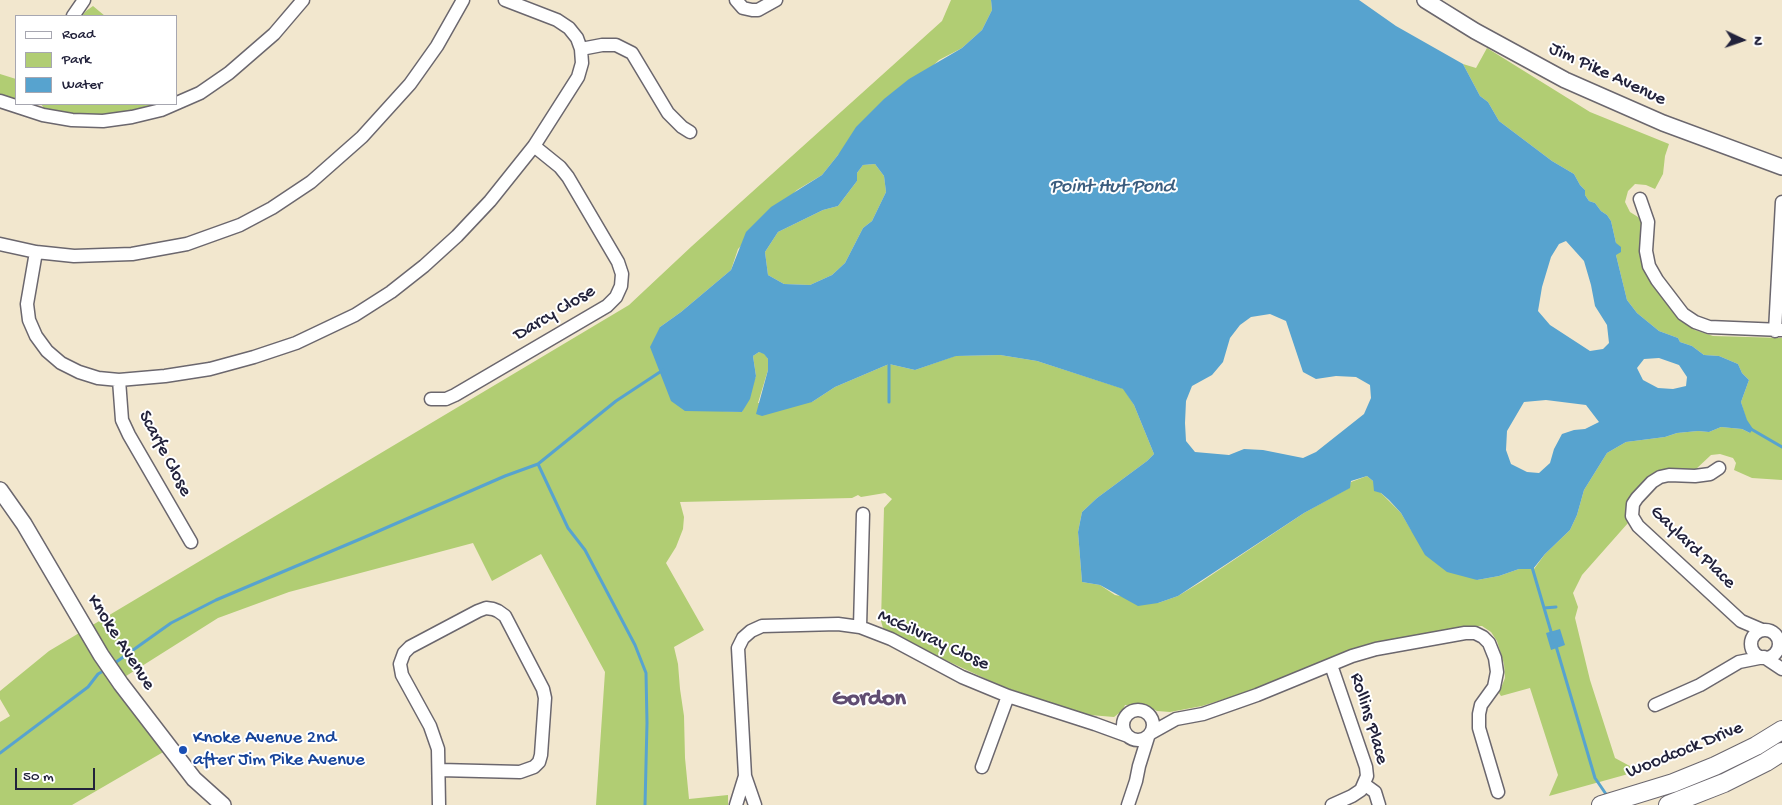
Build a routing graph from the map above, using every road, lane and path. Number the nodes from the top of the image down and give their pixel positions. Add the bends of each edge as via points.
1 (84, 0) edge
2 (303, 0) edge
3 (463, 0) edge
4 (505, 0) edge
5 (736, 0) edge
6 (776, 0) edge
7 (1425, 0) edge
8 (74, 15) edge
9 (581, 49) junction
10 (0, 101) edge
11 (15, 104) edge
12 (178, 104) edge
13 (175, 105) edge
14 (30, 107) edge
15 (690, 132) dead end
16 (534, 146) junction
17 (1782, 167) edge
18 (1640, 199) dead end
19 (1782, 202) edge
20 (0, 244) edge
21 (36, 252) junction
22 (1778, 330) edge
23 (119, 380) junction
24 (431, 399) dead end
25 (1719, 468) dead end
26 (0, 490) edge
27 (863, 514) dead end
28 (192, 542) dead end
29 (1741, 621) junction
30 (860, 627) junction
31 (1782, 627) edge
32 (1766, 630) junction
33 (1780, 642) edge
34 (1751, 643) junction
35 (1764, 657) junction
36 (1740, 662) junction
37 (1331, 665) junction
38 (1782, 667) edge
39 (1008, 696) junction
40 (1655, 705) dead end
41 (1149, 713) junction
42 (1124, 718) junction
43 (1176, 719) junction
44 (1095, 724) junction
45 (1782, 730) edge
46 (1150, 735) junction
47 (1130, 738) junction
48 (1782, 752) edge
49 (1138, 766) junction
50 (982, 767) dead end
51 (440, 770) junction
52 (745, 776) junction
53 (1364, 784) junction
54 (1498, 792) dead end
55 (223, 805) edge
56 (439, 805) edge
57 (736, 805) edge
58 (755, 805) edge
59 (1128, 805) edge
60 (1332, 805) edge
61 (1379, 805) edge
62 (1602, 805) edge
63 (1668, 805) edge

1 - 8 street
2 - 12 street via 274,34 244,61 200,93
3 - 21 street via 437,46 395,102 345,153 311,182 272,208 223,232 169,248 112,256
4 - 9 street via 557,20 569,28
5 - 6 street via 743,8 752,10
7 - 17 street, Jim Pike Avenue via 1565,80 1663,123
9 - 15 street via 616,45 632,53 668,113
9 - 16 street via 582,63 578,76
10 - 11 street
13 - 14 street via 132,117 103,120 72,120
16 - 23 street via 490,202 457,236 408,280 355,315 254,358 183,373
16 - 24 street, Darcy Close via 568,177 618,262 622,286 607,306 456,395
18 - 22 street via 1648,222 1646,252 1649,266 1683,314 1709,327
19 - 22 street
20 - 21 street
21 - 23 street via 27,304 36,336 61,363 98,378
23 - 28 street, Scarfe Close via 122,420
25 - 29 street, Gaylard Place via 1710,474 1660,477 1637,498 1632,516 1638,526
26 - 55 street, Knoke Avenue via 24,524 120,684 194,779
27 - 30 street
29 - 32 street, Gaylard Place
29 - 34 street, Gaylard Place
30 - 39 street, McGilvray Close
30 - 52 street, McGilvray Close via 838,624 769,625 751,631 743,638 738,658
31 - 32 street
32 - 33 street via 1776,635
32 - 34 street via 1754,635
33 - 35 street via 1773,655
33 - 38 street via 1778,654
34 - 35 street via 1753,651
34 - 36 street
35 - 36 street
35 - 38 street
36 - 40 street
37 - 43 street via 1203,714
37 - 53 street, Rollins Place via 1366,767
37 - 54 street via 1376,649 1465,633 1483,637 1489,643 1497,672 1494,687 1481,705 1480,728
39 - 44 street, McGilvray Close
39 - 50 street
41 - 42 street via 1137,709
41 - 43 street
41 - 46 street via 1153,720
42 - 44 street, McGilvray Close
42 - 47 street via 1123,726
43 - 46 street
44 - 47 street, McGilvray Close
45 - 62 main road, Woodcock Drive via 1715,766
46 - 47 street via 1140,740
46 - 49 street
47 - 49 street
48 - 63 main road via 1724,783
49 - 59 street
51 - 51 street via 432,732 402,675 400,664 404,653 469,615 486,608 498,611 504,616 543,689 539,762 520,772
51 - 56 street
52 - 57 street, McGilvray Close
52 - 58 street, McGilvray Close
53 - 60 street, Rollins Place via 1352,796
53 - 61 street, Rollins Place via 1375,792

